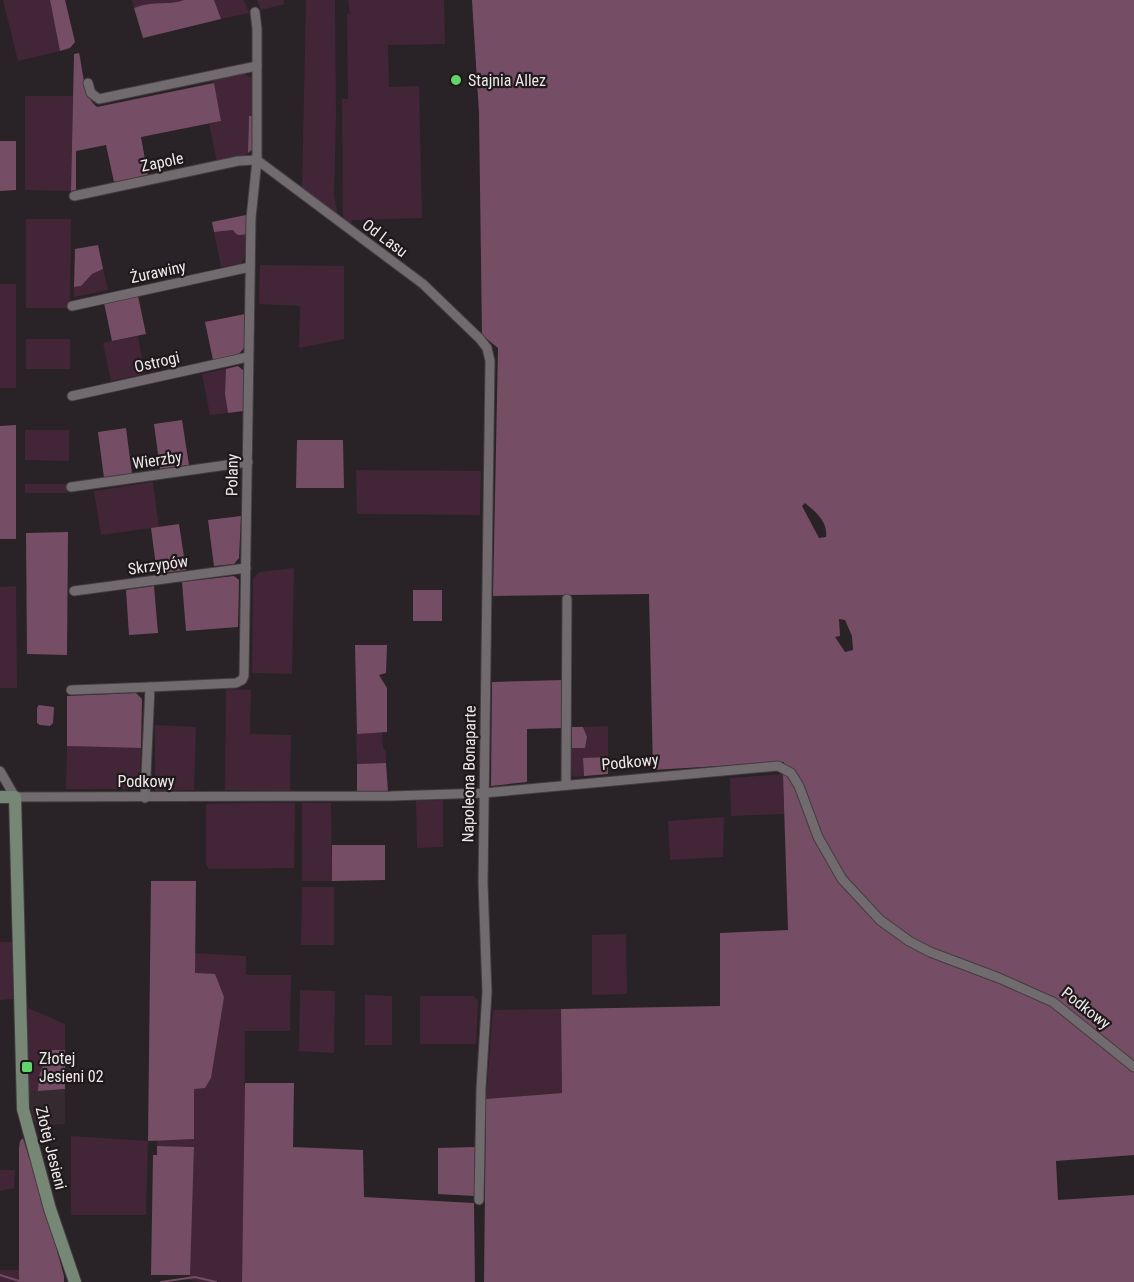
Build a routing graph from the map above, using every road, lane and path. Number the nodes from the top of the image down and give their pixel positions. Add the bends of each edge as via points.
1 (255, 12) dead end
2 (257, 66) junction
3 (88, 83) dead end
4 (257, 160) junction
5 (74, 196) dead end
6 (250, 267) junction
7 (72, 306) dead end
8 (487, 348) joint
9 (248, 357) junction
10 (72, 396) dead end
11 (248, 462) junction
12 (71, 487) dead end
13 (246, 568) junction
14 (74, 591) dead end
15 (567, 598) dead end
16 (150, 687) junction
17 (71, 690) dead end
18 (0, 771) edge
19 (566, 785) junction
20 (484, 793) junction
21 (0, 797) edge
22 (15, 797) junction
23 (145, 798) junction
24 (1134, 1067) edge
25 (479, 1200) dead end
26 (75, 1282) edge

1 - 2 street, Polany
2 - 3 street via 99,99 91,93
2 - 4 street, Polany
4 - 5 street, Zapole
4 - 6 street, Polany
4 - 8 street, Od Lasu via 423,285
6 - 7 street, Żurawiny
6 - 9 street, Polany
8 - 20 street, Napoleona Bonaparte via 490,361
9 - 10 street, Ostrogi
9 - 11 street, Polany
11 - 12 street, Wierzby
11 - 13 street, Polany
13 - 14 street, Skrzypów
13 - 16 street, Polany via 242,680
15 - 19 street
16 - 17 street
16 - 23 street
18 - 22 street, Złotej Jesieni
19 - 20 street, Podkowy
19 - 24 street, Podkowy via 778,766 791,773 799,786 818,837 842,879 880,920 930,952 1053,1002
20 - 23 street, Podkowy
20 - 25 street, Napoleona Bonaparte via 487,992 480,1089
21 - 22 street, Podkowy
22 - 23 street, Podkowy
22 - 26 street, Złotej Jesieni via 23,1109

